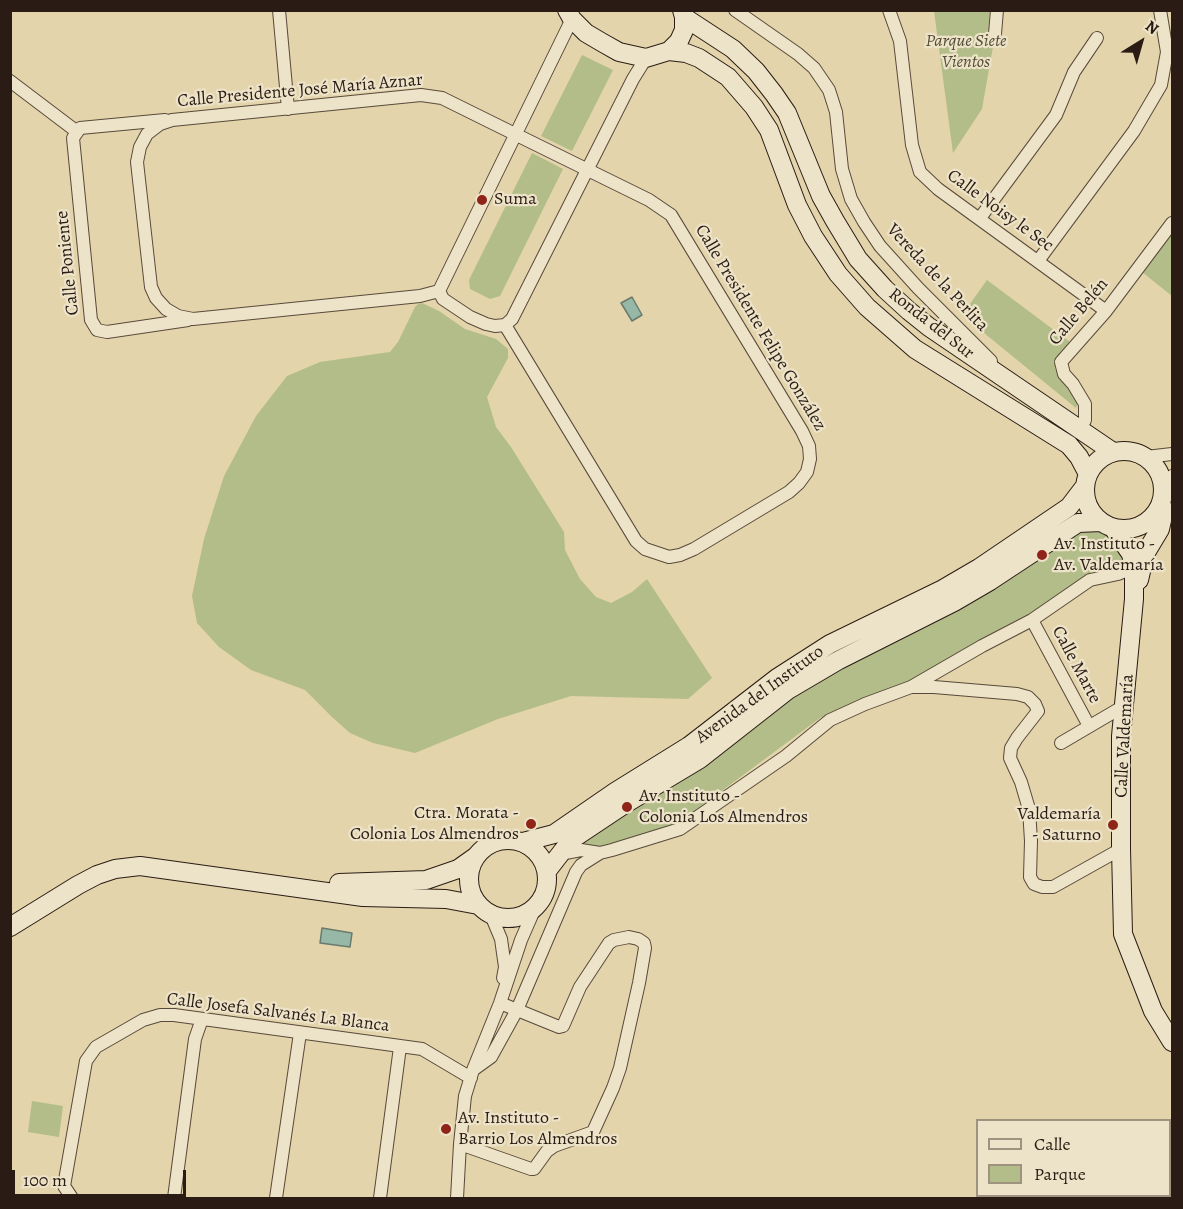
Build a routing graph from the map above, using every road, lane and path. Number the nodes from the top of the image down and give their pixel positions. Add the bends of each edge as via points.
1 (279, 10) edge
2 (735, 10) edge
3 (889, 10) edge
4 (997, 10) edge
5 (1160, 10) edge
6 (683, 14) edge
7 (570, 15) edge
8 (995, 34) dead end
9 (1096, 38) dead end
10 (669, 51) junction
11 (646, 58) junction
12 (10, 81) edge
13 (288, 109) junction
14 (172, 120) junction
15 (76, 131) junction
16 (515, 134) junction
17 (588, 169) junction
18 (980, 218) junction
19 (1173, 223) edge
20 (1038, 261) junction
21 (439, 291) junction
22 (1106, 311) junction
23 (193, 319) junction
24 (505, 325) junction
25 (1020, 389) junction
26 (1080, 430) junction
27 (1113, 452) junction
28 (1173, 454) edge
29 (1146, 457) junction
30 (1086, 480) junction
31 (1166, 489) edge
32 (1107, 525) junction
33 (1131, 569) junction
34 (1032, 620) junction
35 (911, 687) junction
36 (1124, 706) junction
37 (1089, 726) junction
38 (1062, 742) dead end
39 (523, 842) junction
40 (1121, 849) junction
41 (600, 853) junction
42 (560, 854) junction
43 (475, 857) junction
44 (547, 871) junction
45 (261, 881) junction
46 (535, 908) junction
47 (485, 910) junction
48 (10, 927) edge
49 (500, 1003) junction
50 (517, 1010) junction
51 (202, 1019) junction
52 (300, 1033) junction
53 (1173, 1042) edge
54 (400, 1047) junction
55 (472, 1074) junction
56 (460, 1144) junction
57 (72, 1198) edge
58 (174, 1198) edge
59 (276, 1198) edge
60 (380, 1198) edge
61 (457, 1198) edge

1 - 13 street
2 - 25 street, Vereda de la Perlita via 814,68 829,90 836,112 842,169 851,199 864,222 918,288
3 - 18 street, Calle Noisy le Sec via 900,40 912,145 920,172
4 - 8 street
5 - 20 street via 1167,52 1161,85 1134,131
6 - 10 main road, Ronda del Sur via 684,30
6 - 25 main road, Ronda del Sur via 756,70 774,94 787,113 820,196 858,259 909,311
7 - 11 main road via 586,33 603,43 619,52
7 - 16 street
9 - 18 street via 1074,72 1056,115
10 - 11 main road, Ronda del Sur
10 - 30 main road, Ronda del Sur via 699,58 728,77 754,107 769,130 813,236 837,274 867,307 915,349 1069,446 1079,457
11 - 17 street
12 - 15 street
13 - 14 street, Calle Presidente José María Aznar
13 - 16 street, Calle Presidente José María Aznar via 421,95 442,98
14 - 15 street via 87,126
14 - 23 street, Calle Presidente José María Aznar via 147,134 137,162 151,287 166,309
15 - 23 street, Calle Poniente via 73,138 91,320 97,330 107,332
16 - 17 street, Calle Presidente Felipe González
16 - 21 street
17 - 24 street via 518,308
17 - 24 street, Calle Presidente Felipe González via 670,215 802,431 809,446 807,472 789,492 694,549 669,557 645,549
18 - 20 street, Calle Noisy le Sec
19 - 22 street, Calle Belén
20 - 22 street, Calle Noisy le Sec
21 - 23 street, Calle Presidente José María Aznar
21 - 24 street via 442,299 470,317 486,324
22 - 26 street, Calle Belén via 1061,362 1064,374 1085,404 1085,420
25 - 26 main road, Ronda del Sur
26 - 27 main road, Ronda del Sur
27 - 29 main road via 1124,450
27 - 30 main road via 1102,457
28 - 29 street
29 - 31 main road via 1156,466
30 - 32 main road via 1091,512
30 - 39 main road, Avenida del Instituto via 1069,507 979,568 830,644 777,678 689,746 554,834
31 - 32 main road via 1154,516 1143,525 1130,529
31 - 33 main road, Calle Valdemaría via 1160,529
32 - 33 main road, Calle Valdemaría via 1131,554
32 - 42 main road, Avenida del Instituto via 1078,523 954,603 788,690 700,759 571,840
33 - 34 street via 1090,580
33 - 36 main road, Calle Valdemaría via 1134,595
34 - 35 street
34 - 37 street, Calle Marte
35 - 40 street via 1017,694 1035,704 1038,711 1011,748 1010,758 1029,809 1030,878 1035,884 1053,887
35 - 41 street via 830,720 786,756 680,829
36 - 37 street
36 - 40 main road, Calle Valdemaría
37 - 38 street
39 - 43 main road via 499,840
39 - 44 main road via 538,853
40 - 53 main road, Calle Valdemaría via 1123,934 1153,1011
41 - 42 street via 581,850
41 - 50 street via 576,872
42 - 44 main road, Avenida del Instituto
43 - 45 main road via 458,869 426,880 362,884
43 - 47 main road via 468,883 472,896
44 - 46 main road via 545,891
45 - 47 main road via 363,897 446,899
45 - 48 main road via 140,866 115,869 78,885
46 - 47 main road via 506,919
46 - 49 street
47 - 49 street via 501,939 505,967
49 - 50 street
49 - 55 street
50 - 55 street via 491,1057
50 - 56 street via 563,1026 580,987 609,944 629,937 644,943 620,1068 593,1132 554,1146 534,1169
51 - 52 street, Calle Josefa Salvanés La Blanca
51 - 57 street, Calle Josefa Salvanés La Blanca via 160,1015 143,1020 90,1053 64,1186
51 - 58 street via 195,1039
52 - 54 street, Calle Josefa Salvanés La Blanca
52 - 59 street
54 - 55 street, Calle Josefa Salvanés La Blanca via 422,1049
54 - 60 street
55 - 56 street via 465,1096
56 - 61 street

